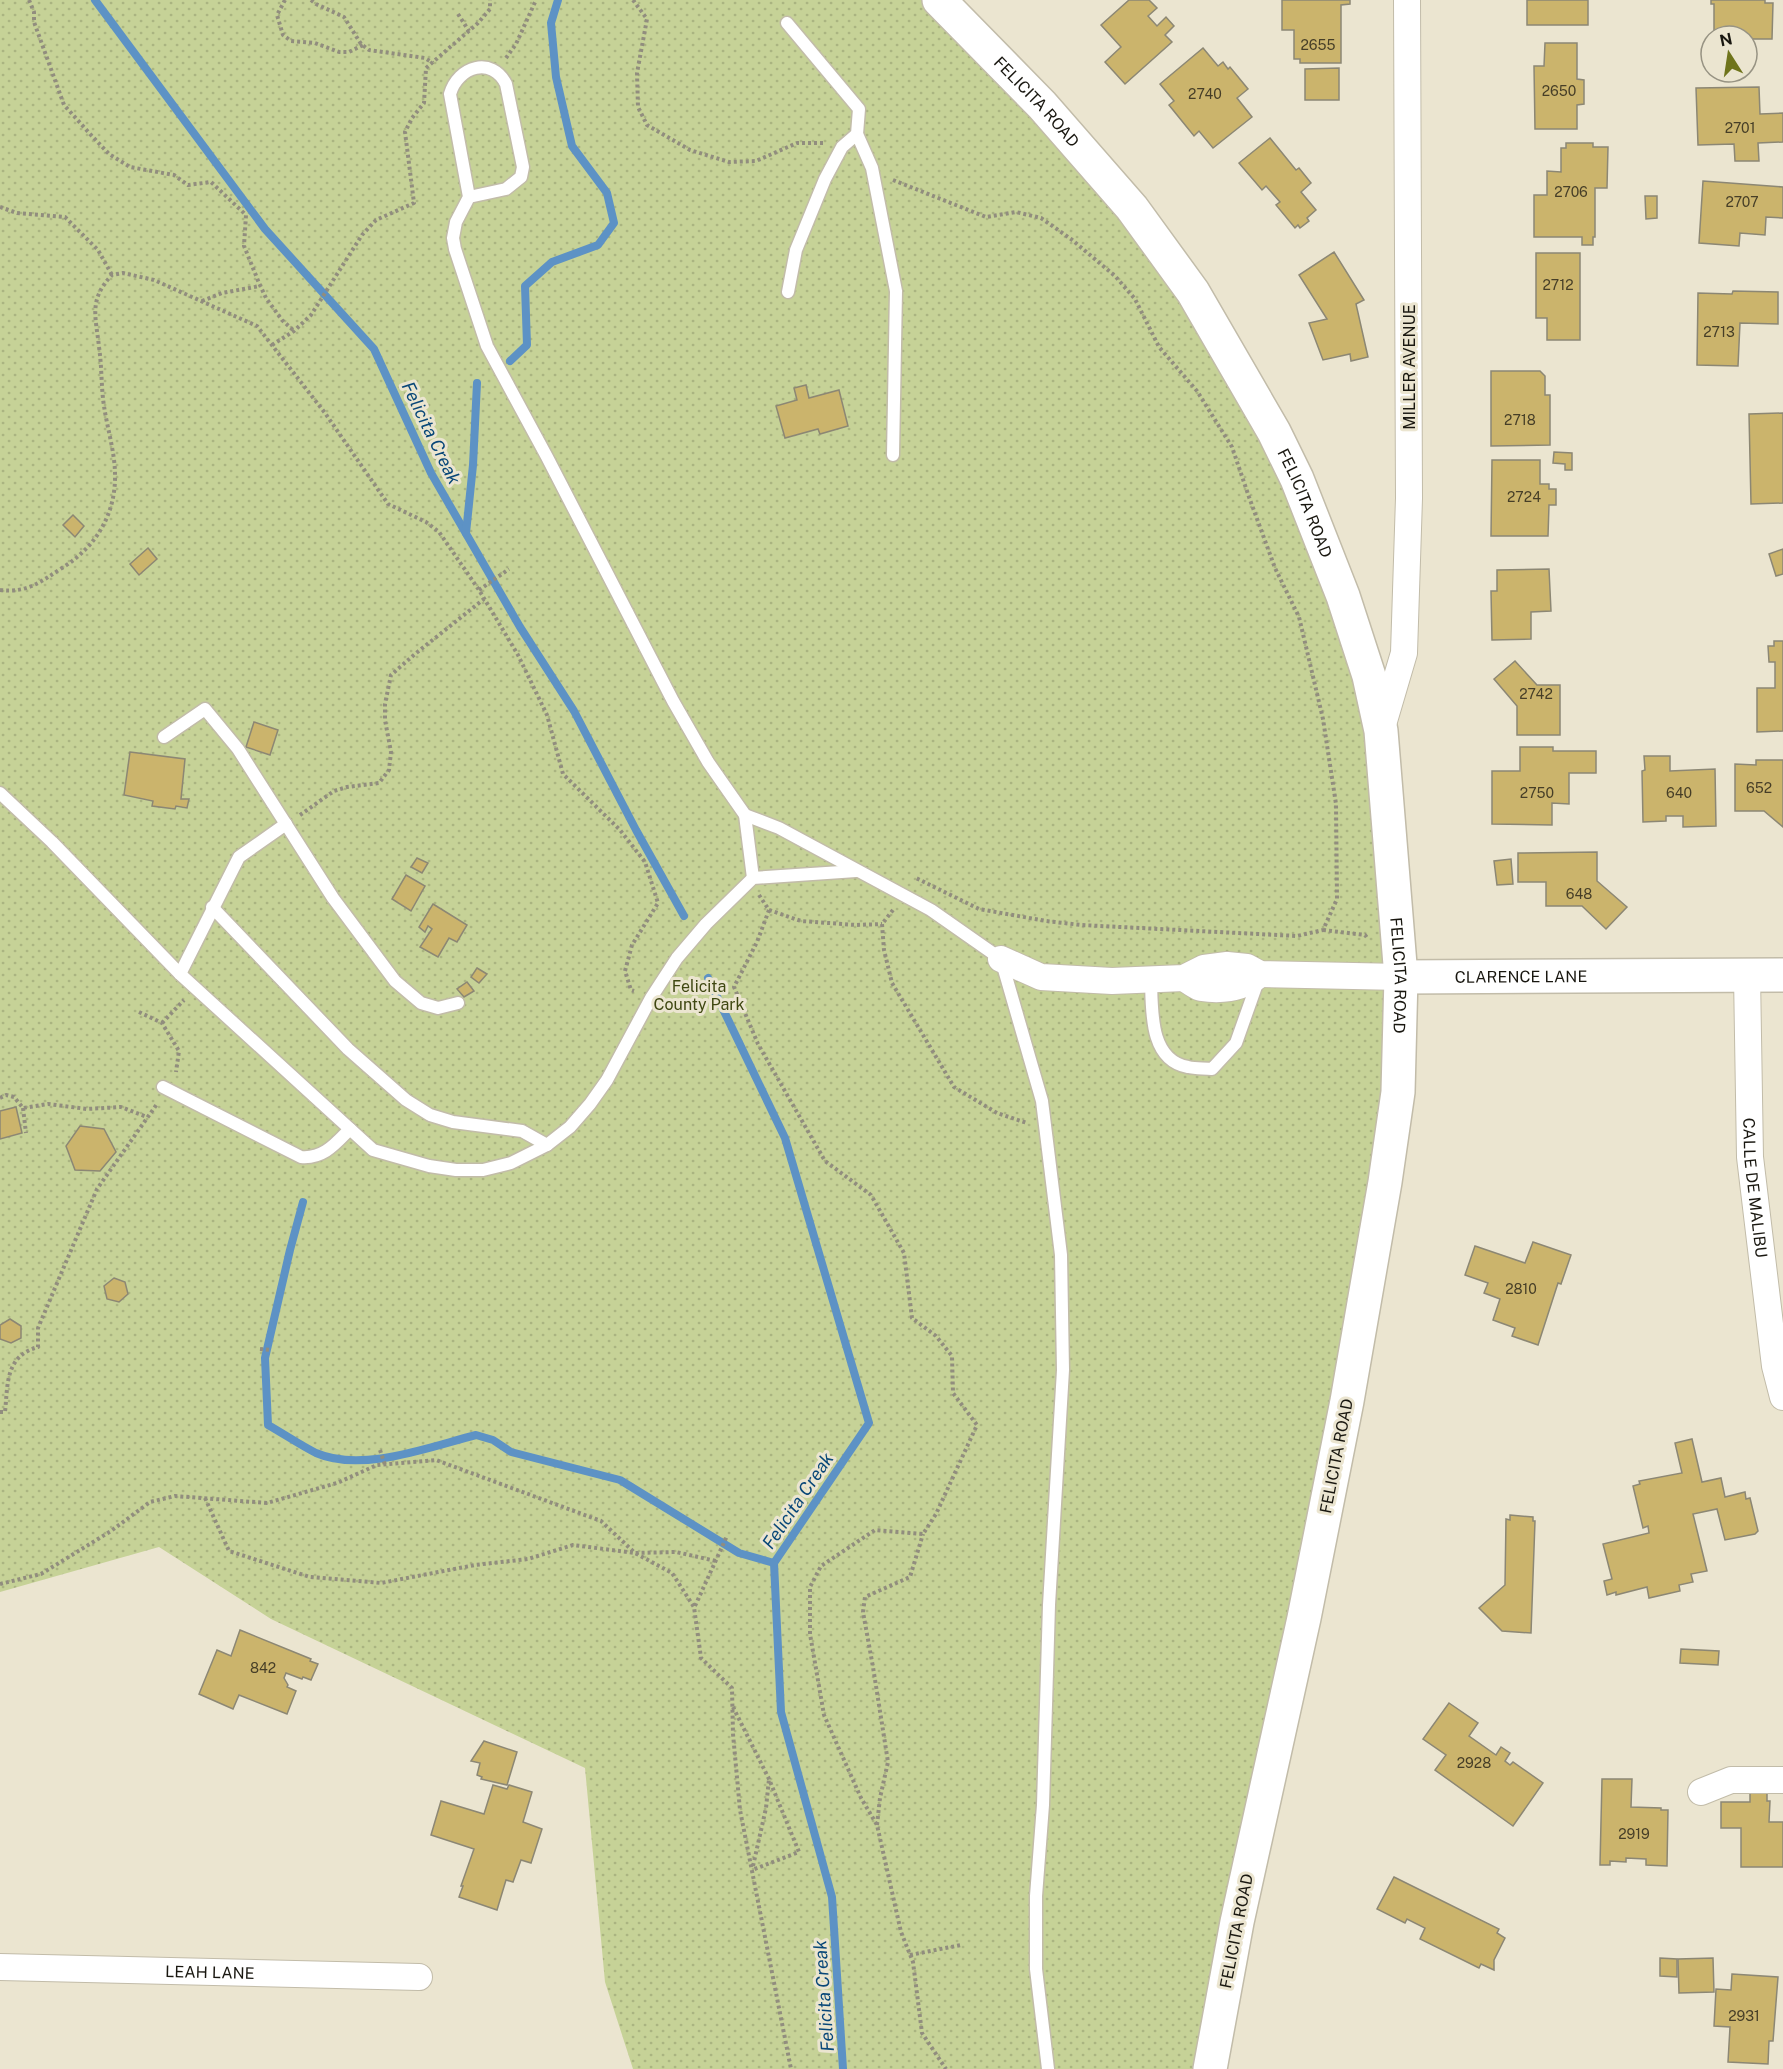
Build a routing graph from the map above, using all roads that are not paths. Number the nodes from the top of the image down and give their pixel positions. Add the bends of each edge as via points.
1 (939, 0) edge
2 (1407, 0) edge
3 (787, 23) dead end
4 (856, 134) junction
5 (469, 197) junction
6 (788, 292) dead end
7 (893, 455) dead end
8 (1381, 731) junction
9 (164, 737) dead end
10 (0, 793) edge
11 (745, 815) junction
12 (286, 824) junction
13 (856, 871) junction
14 (752, 880) junction
15 (212, 907) junction
16 (1001, 959) junction
17 (180, 974) junction
18 (1260, 974) junction
19 (1747, 975) junction
20 (1783, 975) edge
21 (1401, 977) junction
22 (1151, 979) junction
23 (458, 1003) dead end
24 (167, 1089) road end
25 (350, 1128) junction
26 (547, 1144) junction
27 (1777, 1328) edge
28 (1783, 1397) edge
29 (1783, 1780) edge
30 (1701, 1792) dead end
31 (0, 1968) edge
32 (419, 1977) dead end
33 (1048, 2069) edge
34 (1210, 2069) edge

1 - 8 main road, FELICITA ROAD via 1042,105 1132,208 1193,292 1297,479 1343,596 1369,676
2 - 8 street, MILLER AVENUE via 1407,570 1404,653
3 - 4 lane via 859,108
4 - 6 lane via 842,147 825,179 796,250
4 - 7 lane via 872,168 896,291
5 - 5 lane via 450,94 459,76 468,70 488,68 506,84 523,167 521,177 506,189
5 - 11 lane via 456,222 453,238 487,346 673,701
8 - 21 main road, FELICITA ROAD
9 - 12 lane via 205,709 238,749
10 - 17 lane
11 - 13 lane via 779,828
11 - 14 lane
12 - 15 lane via 239,857
12 - 23 lane via 333,898 395,981 421,1003 438,1008
13 - 14 lane
13 - 16 lane via 931,910
14 - 26 lane via 677,958 607,1080 570,1127
15 - 17 lane
15 - 26 lane via 348,1049 405,1100 453,1122 522,1131
16 - 22 street, CLARENCE LANE via 1041,977
16 - 33 lane via 1042,1101 1061,1255 1063,1370 1036,1896 1036,1969
17 - 25 lane
18 - 21 street, CLARENCE LANE
18 - 22 street, CLARENCE LANE via 1246,967 1227,965 1204,968 1184,978
18 - 22 lane via 1236,1043 1212,1069 1186,1067 1159,1047 1152,1016
19 - 20 main road, CLARENCE LANE
19 - 21 main road, CLARENCE LANE
19 - 27 street, CALLE DE MALIBU via 1750,1157
21 - 34 main road, FELICITA ROAD via 1398,1092 1351,1378
24 - 25 lane via 301,1157 328,1151
25 - 26 lane via 373,1150 418,1164 456,1170 483,1170 511,1163
27 - 28 street, CALLE DE MALIBU via 1775,1365
29 - 30 street via 1731,1780
31 - 32 street, LEAH LANE

